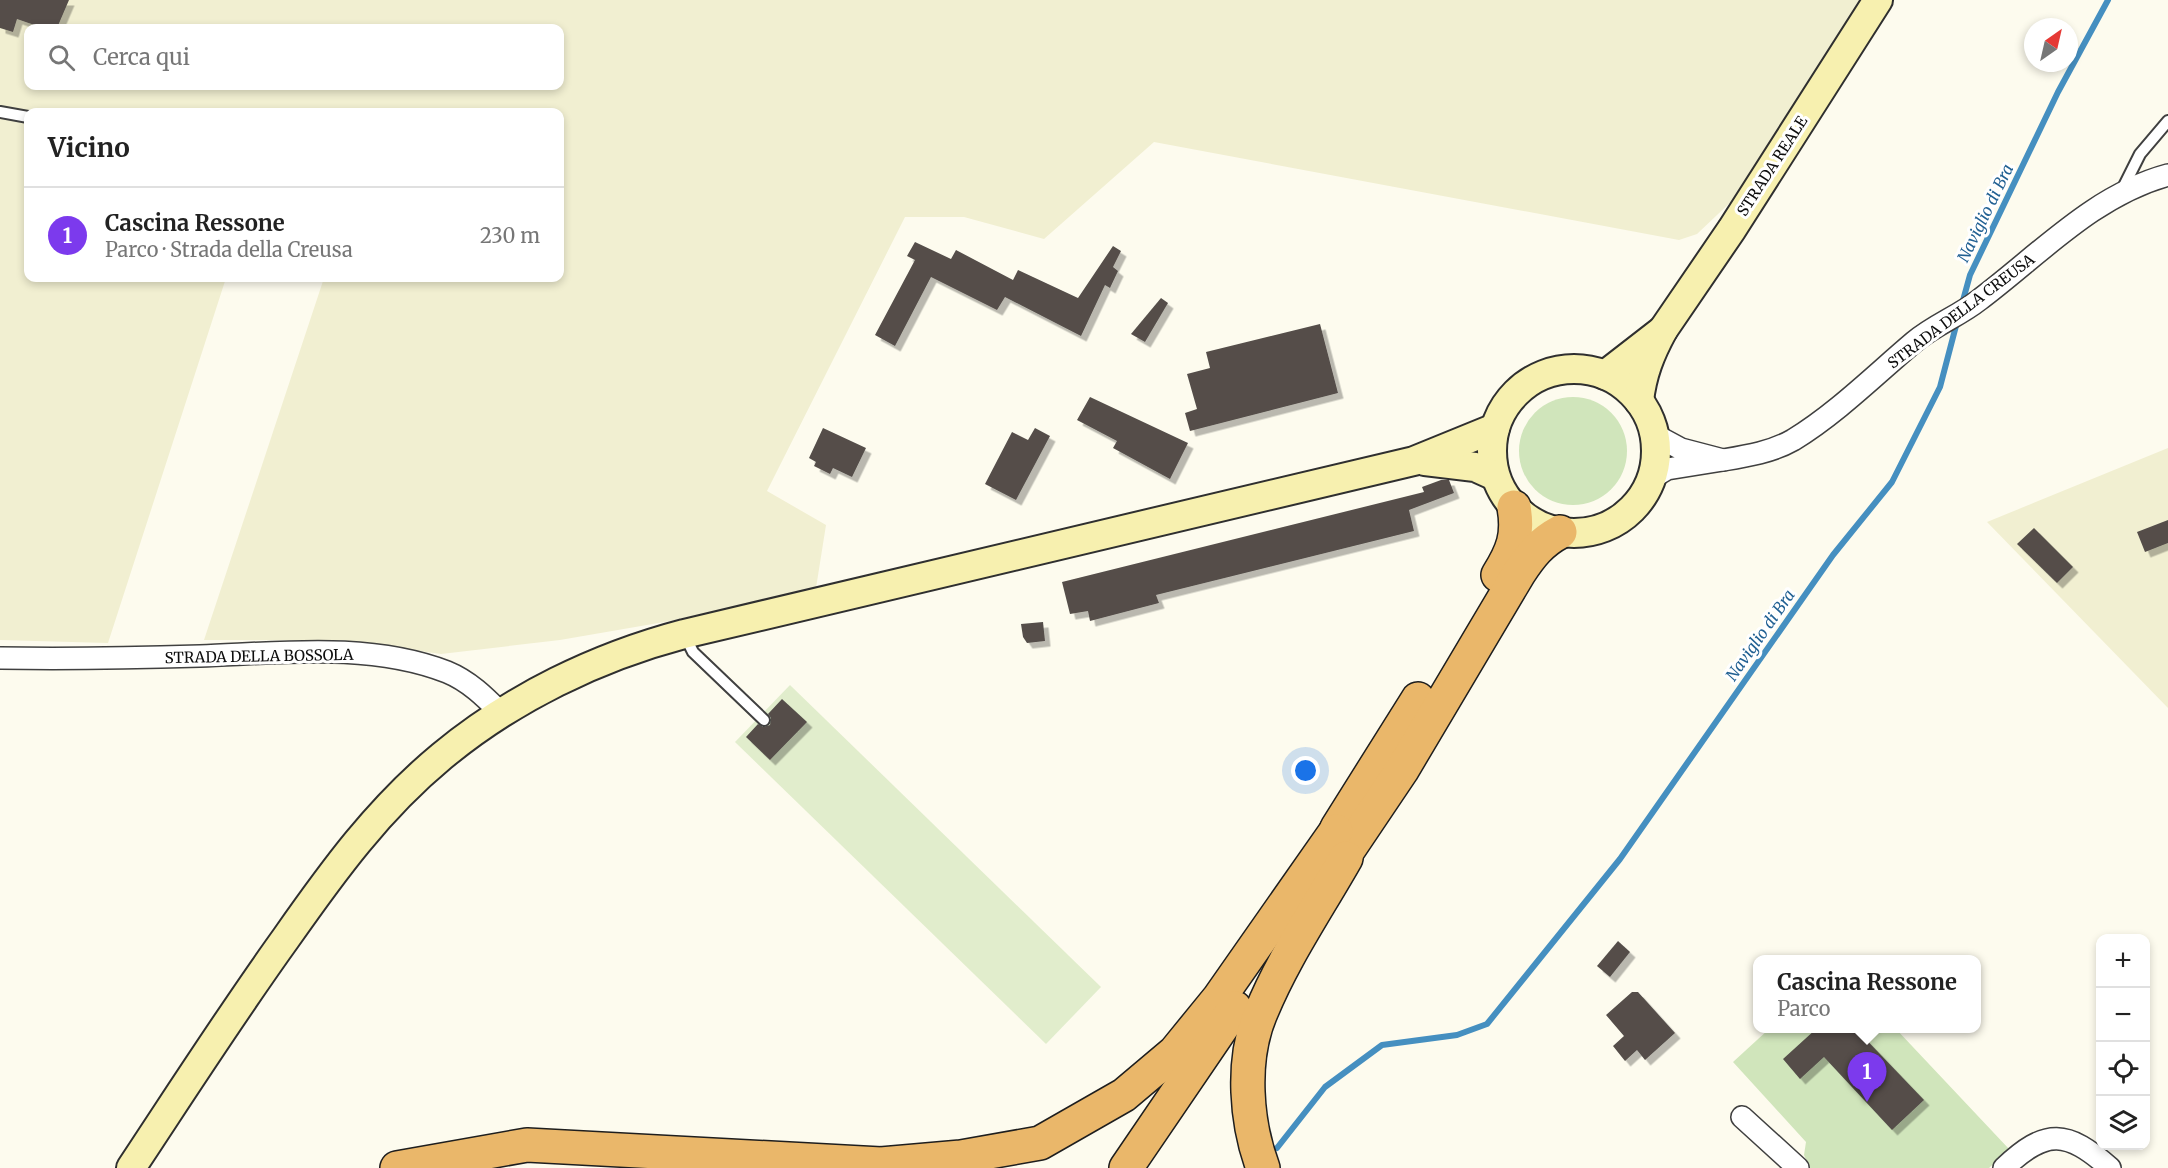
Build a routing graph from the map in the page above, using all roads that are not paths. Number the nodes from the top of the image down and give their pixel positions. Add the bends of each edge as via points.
1 (1878, 0) edge
2 (0, 112) edge
3 (24, 116) edge
4 (2168, 121) edge
5 (2168, 174) edge
6 (2121, 192) junction
7 (1663, 330) junction
8 (1605, 375) junction
9 (1639, 401) junction
10 (1495, 428) junction
11 (1655, 435) junction
12 (1723, 460) junction
13 (1414, 461) junction
14 (1495, 476) junction
15 (1652, 478) junction
16 (1514, 507) junction
17 (1560, 532) junction
18 (684, 634) junction
19 (0, 658) edge
20 (501, 713) junction
21 (764, 720) dead end
22 (1346, 836) junction
23 (1742, 1117) dead end
24 (1259, 1158) edge
25 (131, 1168) edge
26 (398, 1168) edge
27 (1126, 1168) edge
28 (1798, 1168) edge
29 (2004, 1168) edge
30 (2110, 1168) edge

1 - 7 main road, STRADA REALE
2 - 3 lane
4 - 6 lane via 2140,154
5 - 6 street, STRADA DELLA CREUSA
6 - 12 street, STRADA DELLA CREUSA via 2091,211 1977,302 1918,339 1832,412 1792,440 1759,454
7 - 8 main road, STRADA REALE
7 - 9 main road, STRADA REALE via 1642,377
8 - 9 main road
8 - 10 main road via 1569,369 1545,374 1523,386 1499,416
9 - 11 main road
10 - 13 main road
10 - 14 main road via 1491,450
11 - 12 street, STRADA DELLA CREUSA via 1681,449
11 - 15 main road
12 - 15 street, STRADA DELLA CREUSA via 1667,469
13 - 14 main road via 1466,465
13 - 18 main road
14 - 16 main road
15 - 17 main road via 1635,506 1616,522 1594,531
16 - 17 main road via 1545,528
16 - 22 highway via 1516,541 1510,556
17 - 22 highway via 1534,550 1402,770
18 - 20 main road via 612,657
18 - 21 lane via 693,652
19 - 20 street, STRADA DELLA BOSSOLA via 278,652 376,656 447,672 474,687
20 - 25 main road via 442,756 348,850
22 - 24 highway via 1258,1017 1247,1075 1251,1130
22 - 26 highway via 1175,1052 1124,1095 1040,1143 962,1157 882,1164 527,1145
22 - 27 highway
23 - 28 street
29 - 30 street via 2041,1140 2061,1138 2087,1148

